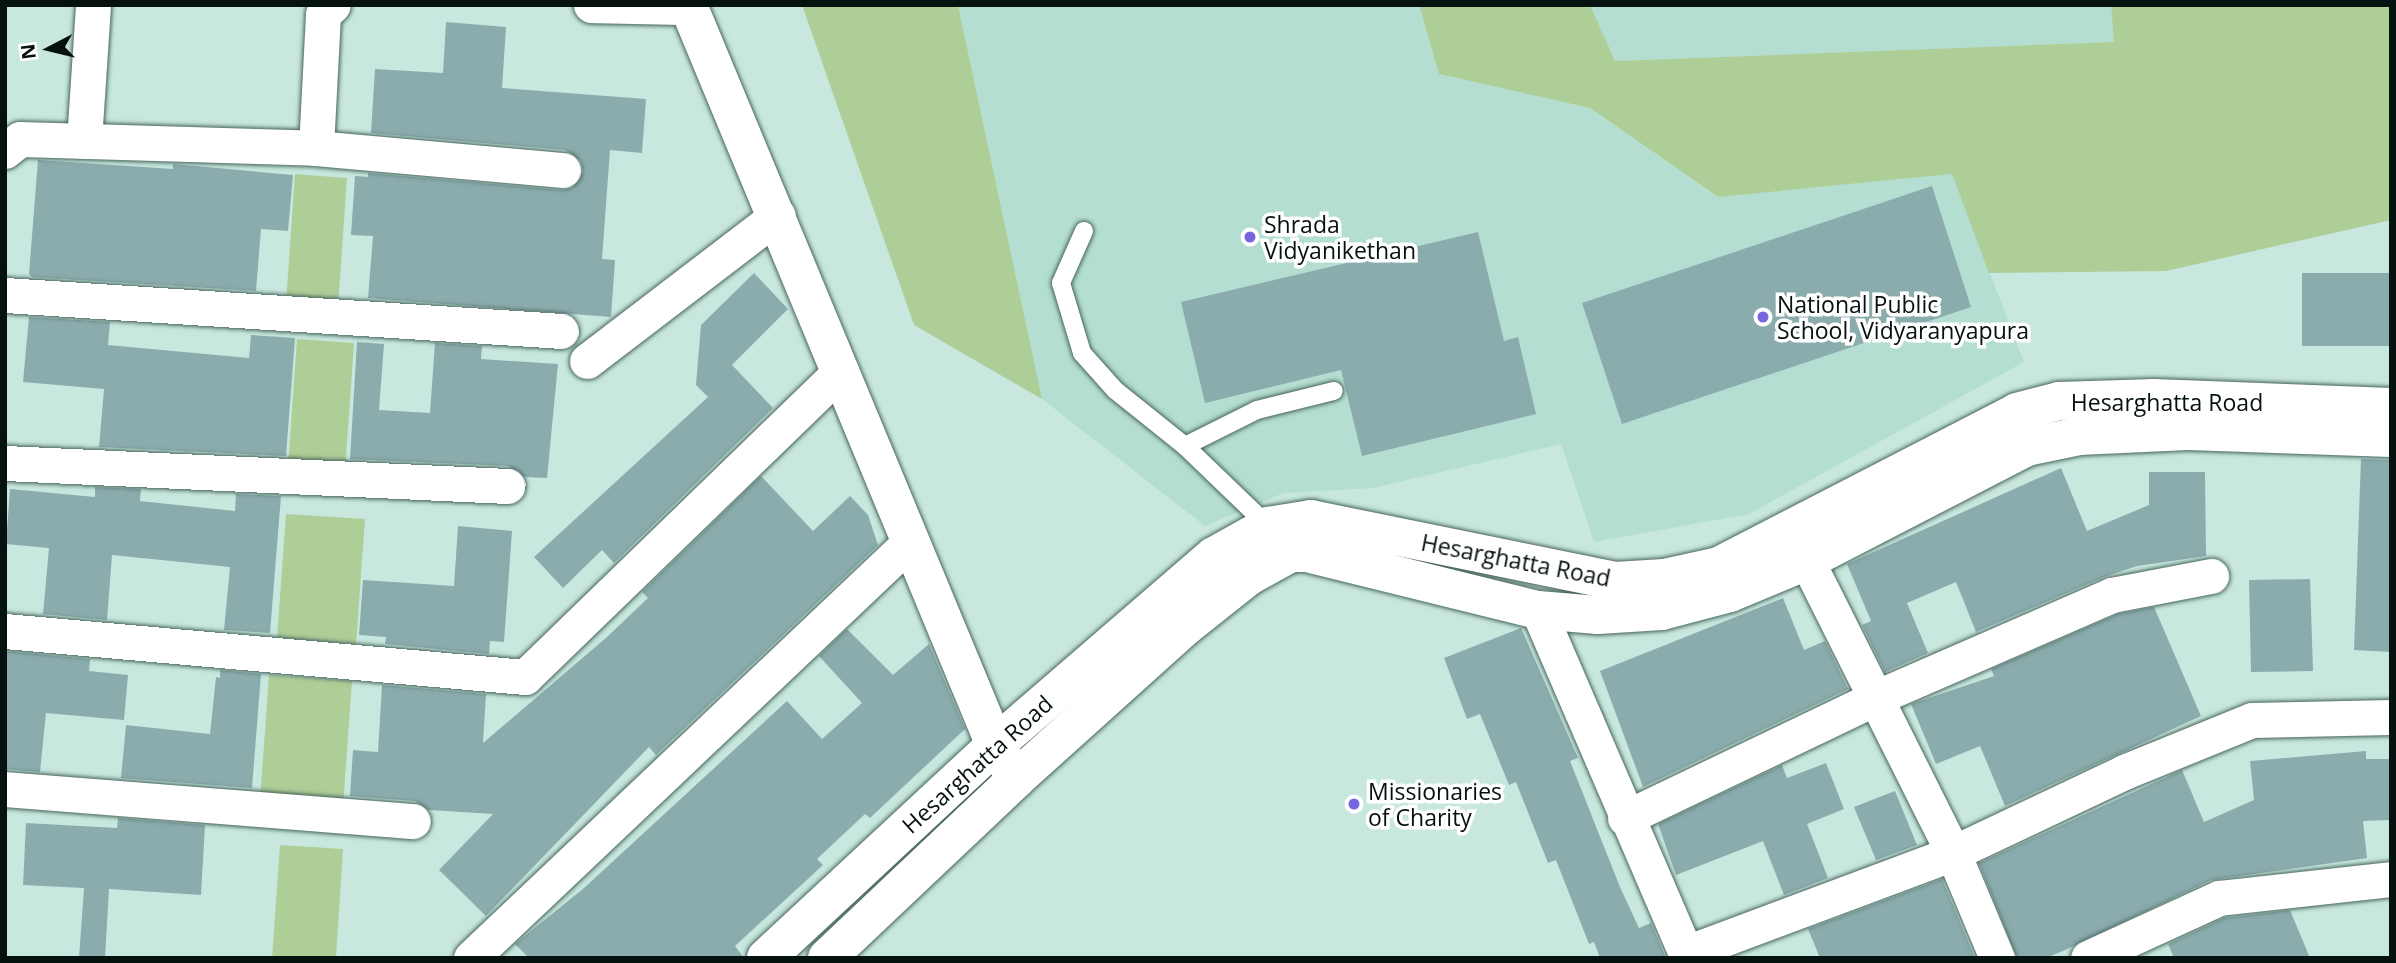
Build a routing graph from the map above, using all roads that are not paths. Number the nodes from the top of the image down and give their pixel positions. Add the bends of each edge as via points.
1 (93, 5) edge
2 (333, 5) edge
3 (591, 5) edge
4 (688, 6) edge
5 (84, 141) junction
6 (316, 148) junction
7 (5, 151) edge
8 (563, 170) dead end
9 (779, 215) junction
10 (1084, 231) dead end
11 (5, 295) edge
12 (561, 331) dead end
13 (587, 362) dead end
14 (841, 371) junction
15 (1334, 391) dead end
16 (2391, 407) edge
17 (2391, 438) edge
18 (1185, 446) junction
19 (5, 463) edge
20 (507, 486) dead end
21 (1268, 526) junction
22 (911, 541) junction
23 (1798, 546) junction
24 (2211, 576) dead end
25 (1538, 610) junction
26 (5, 631) edge
27 (1875, 698) junction
28 (2391, 717) edge
29 (995, 745) junction
30 (1016, 779) junction
31 (5, 789) edge
32 (1625, 818) junction
33 (413, 821) dead end
34 (1953, 853) junction
35 (2391, 879) edge
36 (1687, 955) edge
37 (471, 958) edge
38 (766, 958) edge
39 (827, 958) edge
40 (1997, 958) edge
41 (2088, 958) edge

1 - 5 street
2 - 6 street via 323,15
3 - 4 street
4 - 9 main road
5 - 6 street
5 - 7 street via 20,139
6 - 8 street
9 - 13 street
9 - 14 main road
10 - 18 lane via 1062,283 1082,353 1115,390
11 - 12 street
14 - 22 main road
14 - 26 street via 525,677
15 - 18 lane via 1257,410
16 - 23 main road, Hesarghatta Road via 2154,398 2059,401 2017,412
17 - 23 main road, Hesarghatta Road via 2188,431 2079,436 2027,447
18 - 21 lane
19 - 20 street
21 - 23 main road, Hesarghatta Road via 1311,519 1615,581 1664,578
21 - 29 main road, Hesarghatta Road via 1213,556
22 - 29 main road
22 - 37 street
23 - 25 main road, Hesarghatta Road via 1730,593 1662,611 1598,615
23 - 27 street
24 - 27 street via 2112,595
25 - 30 main road, Hesarghatta Road via 1307,552 1291,553 1249,576 1185,627
25 - 32 street
27 - 32 street
27 - 34 street
28 - 34 street via 2252,720 2124,772
29 - 30 main road
29 - 38 main road, Hesarghatta Road
30 - 39 main road, Hesarghatta Road
31 - 33 street
32 - 36 street
34 - 36 street
34 - 40 street
35 - 41 street via 2219,898

